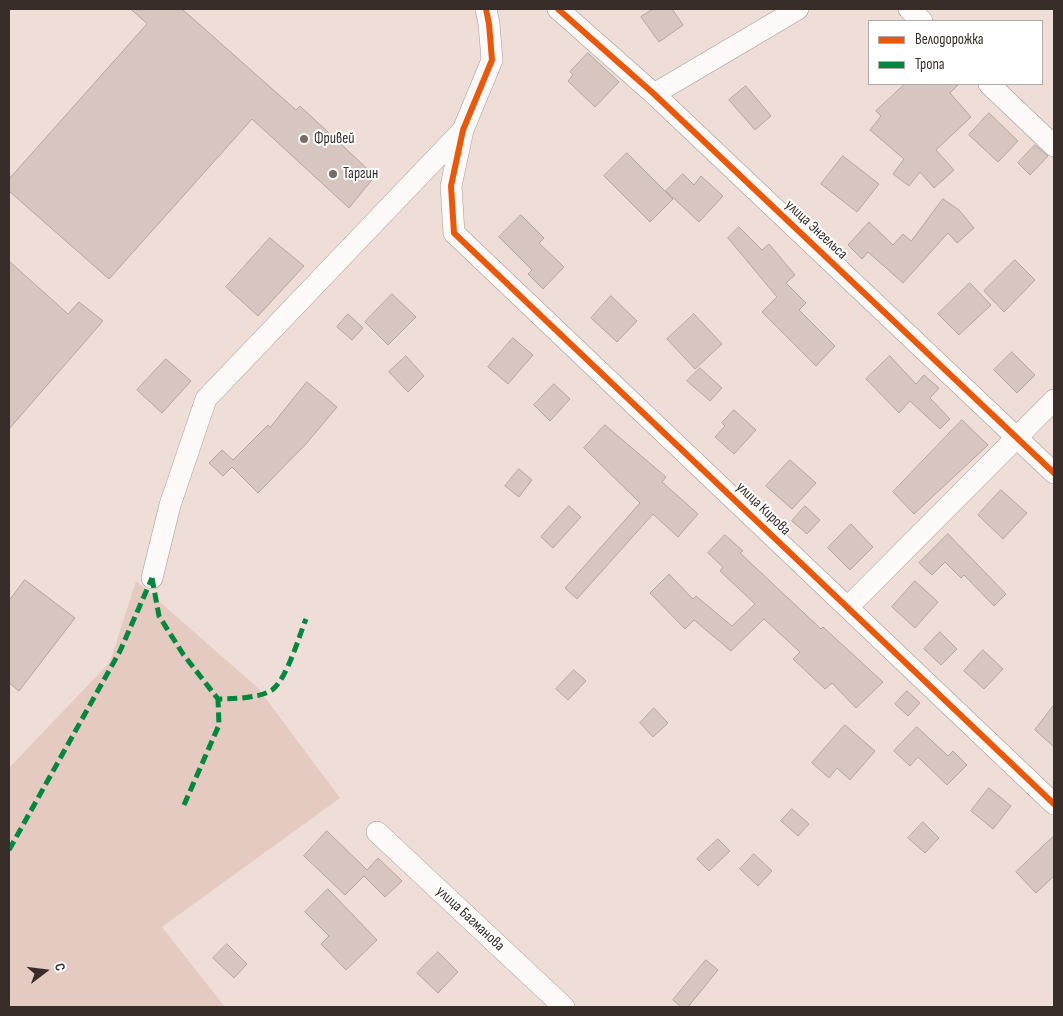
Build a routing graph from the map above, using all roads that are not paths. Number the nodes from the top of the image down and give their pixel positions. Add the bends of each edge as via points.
1 (486, 9) edge
2 (558, 9) edge
3 (798, 9) edge
4 (909, 9) edge
5 (921, 20) edge
6 (990, 85) edge
7 (654, 94) junction
8 (463, 130) junction
9 (1054, 146) edge
10 (1054, 400) edge
11 (1017, 438) junction
12 (1054, 473) edge
13 (152, 578) dead end
14 (848, 607) junction
15 (1054, 804) edge
16 (377, 832) dead end
17 (564, 1007) edge

1 - 8 street via 492,60
2 - 7 street, улица Энгельса
3 - 7 street
4 - 5 street
6 - 9 street
7 - 11 street, улица Энгельса
8 - 13 street via 206,399 170,505
8 - 14 street, улица Кирова via 451,186 454,233
10 - 11 street
11 - 12 street, улица Энгельса
11 - 14 street
14 - 15 street, улица Кирова
16 - 17 street, улица Багманова

